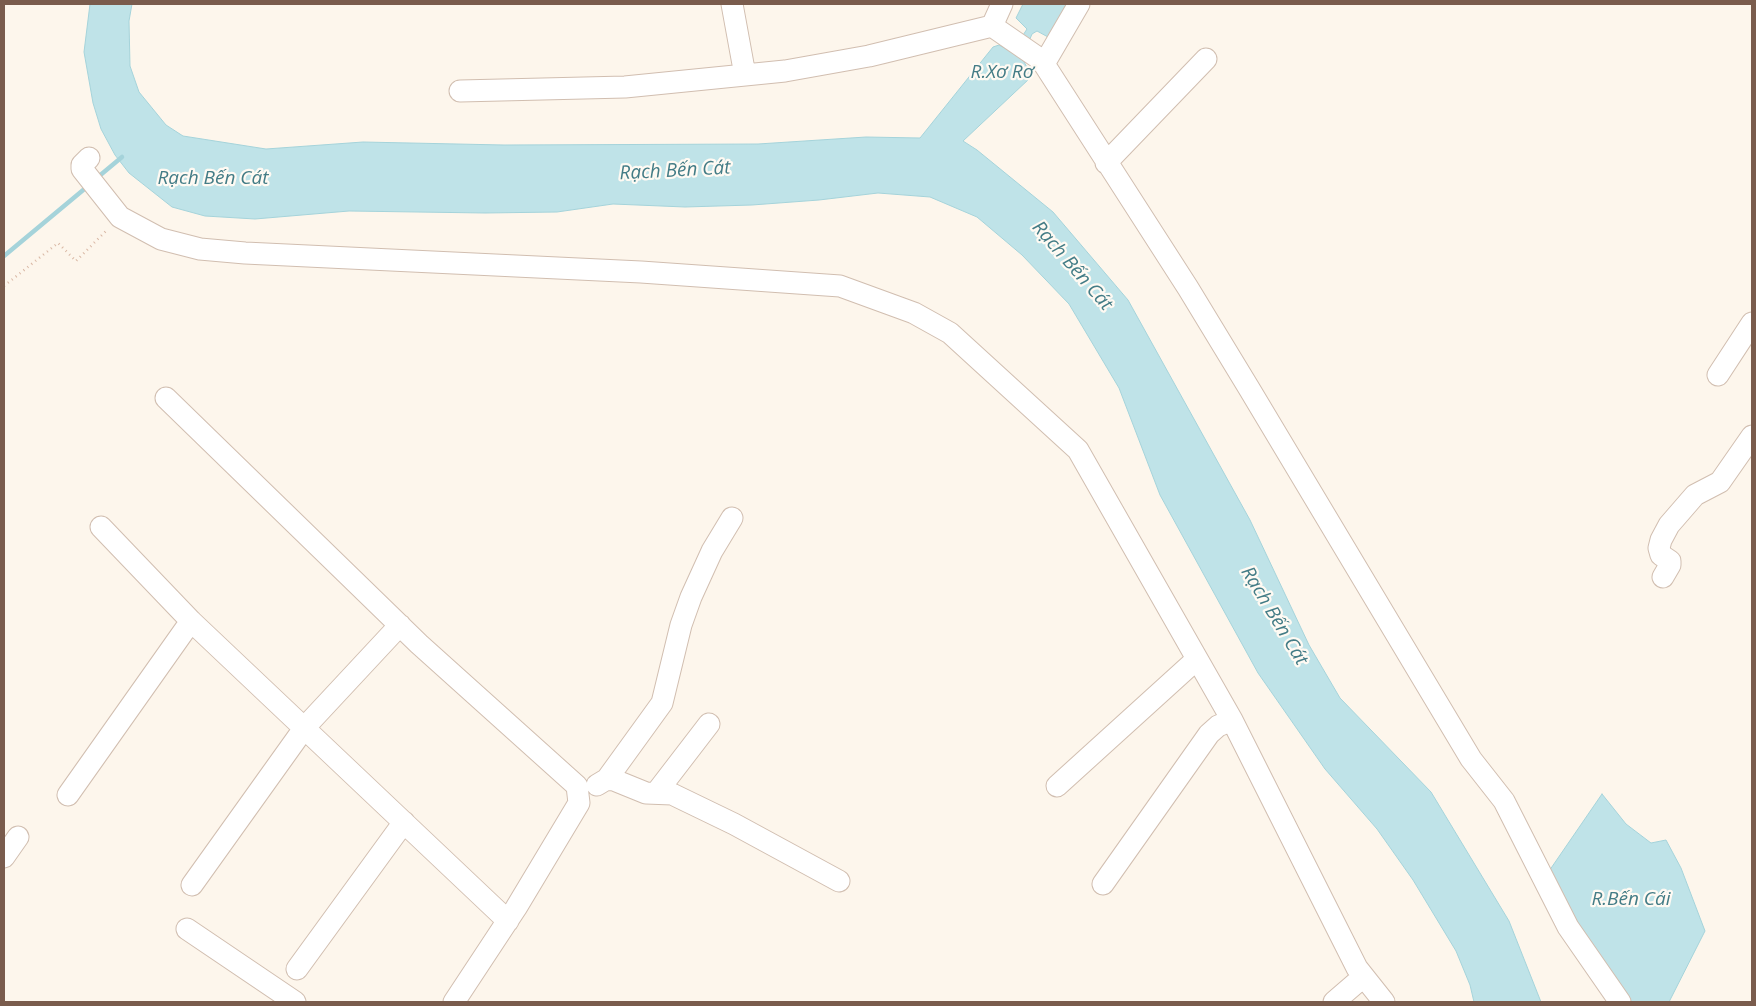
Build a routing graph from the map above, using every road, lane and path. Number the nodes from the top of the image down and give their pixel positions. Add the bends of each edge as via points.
1 (732, 4) edge
2 (1002, 4) edge
3 (1079, 4) edge
4 (994, 27) junction
5 (1206, 59) dead end
6 (1040, 61) junction
7 (745, 75) junction
8 (460, 91) dead end
9 (1106, 164) junction
10 (91, 174) dead end
11 (120, 217) junction
12 (4, 286) edge
13 (1752, 322) edge
14 (1718, 375) dead end
15 (166, 398) dead end
16 (1752, 436) edge
17 (732, 518) dead end
18 (101, 527) dead end
19 (1663, 577) dead end
20 (191, 621) junction
21 (400, 625) junction
22 (1197, 659) junction
23 (1232, 720) junction
24 (709, 724) dead end
25 (305, 727) junction
26 (607, 780) junction
27 (1057, 786) dead end
28 (656, 793) junction
29 (68, 795) dead end
30 (580, 795) junction
31 (404, 822) junction
32 (18, 837) dead end
33 (4, 857) edge
34 (839, 881) dead end
35 (1103, 884) dead end
36 (192, 885) dead end
37 (508, 921) junction
38 (187, 929) dead end
39 (297, 969) dead end
40 (1363, 977) junction
41 (295, 1002) edge
42 (454, 1002) edge
43 (1334, 1002) edge
44 (1384, 1002) edge
45 (1620, 1002) edge

1 - 7 street
2 - 4 street
3 - 6 street
4 - 6 street
4 - 7 street via 869,56
5 - 9 street
6 - 9 street
7 - 8 street via 625,88
9 - 45 street via 1250,390 1471,759 1498,792 1568,927
10 - 11 street
11 - 12 path via 76,261 58,243
11 - 22 street via 161,239 200,249 840,286 914,313 950,333 1072,443
13 - 14 street
15 - 21 street
16 - 19 street via 1720,482 1695,495 1669,525 1659,548 1661,555 1670,561
17 - 26 street via 712,550 691,598 662,703
18 - 20 street
20 - 25 street
20 - 29 street
21 - 25 street
21 - 30 street via 577,786
22 - 23 street
22 - 27 street
23 - 35 street via 1209,734
23 - 40 street
24 - 28 street
25 - 31 street
25 - 36 street
26 - 28 street via 646,793
26 - 30 street
28 - 34 street via 672,794
30 - 37 street via 579,803
31 - 37 street
31 - 39 street
32 - 33 street
37 - 42 street
38 - 41 street
40 - 43 street
40 - 44 street

